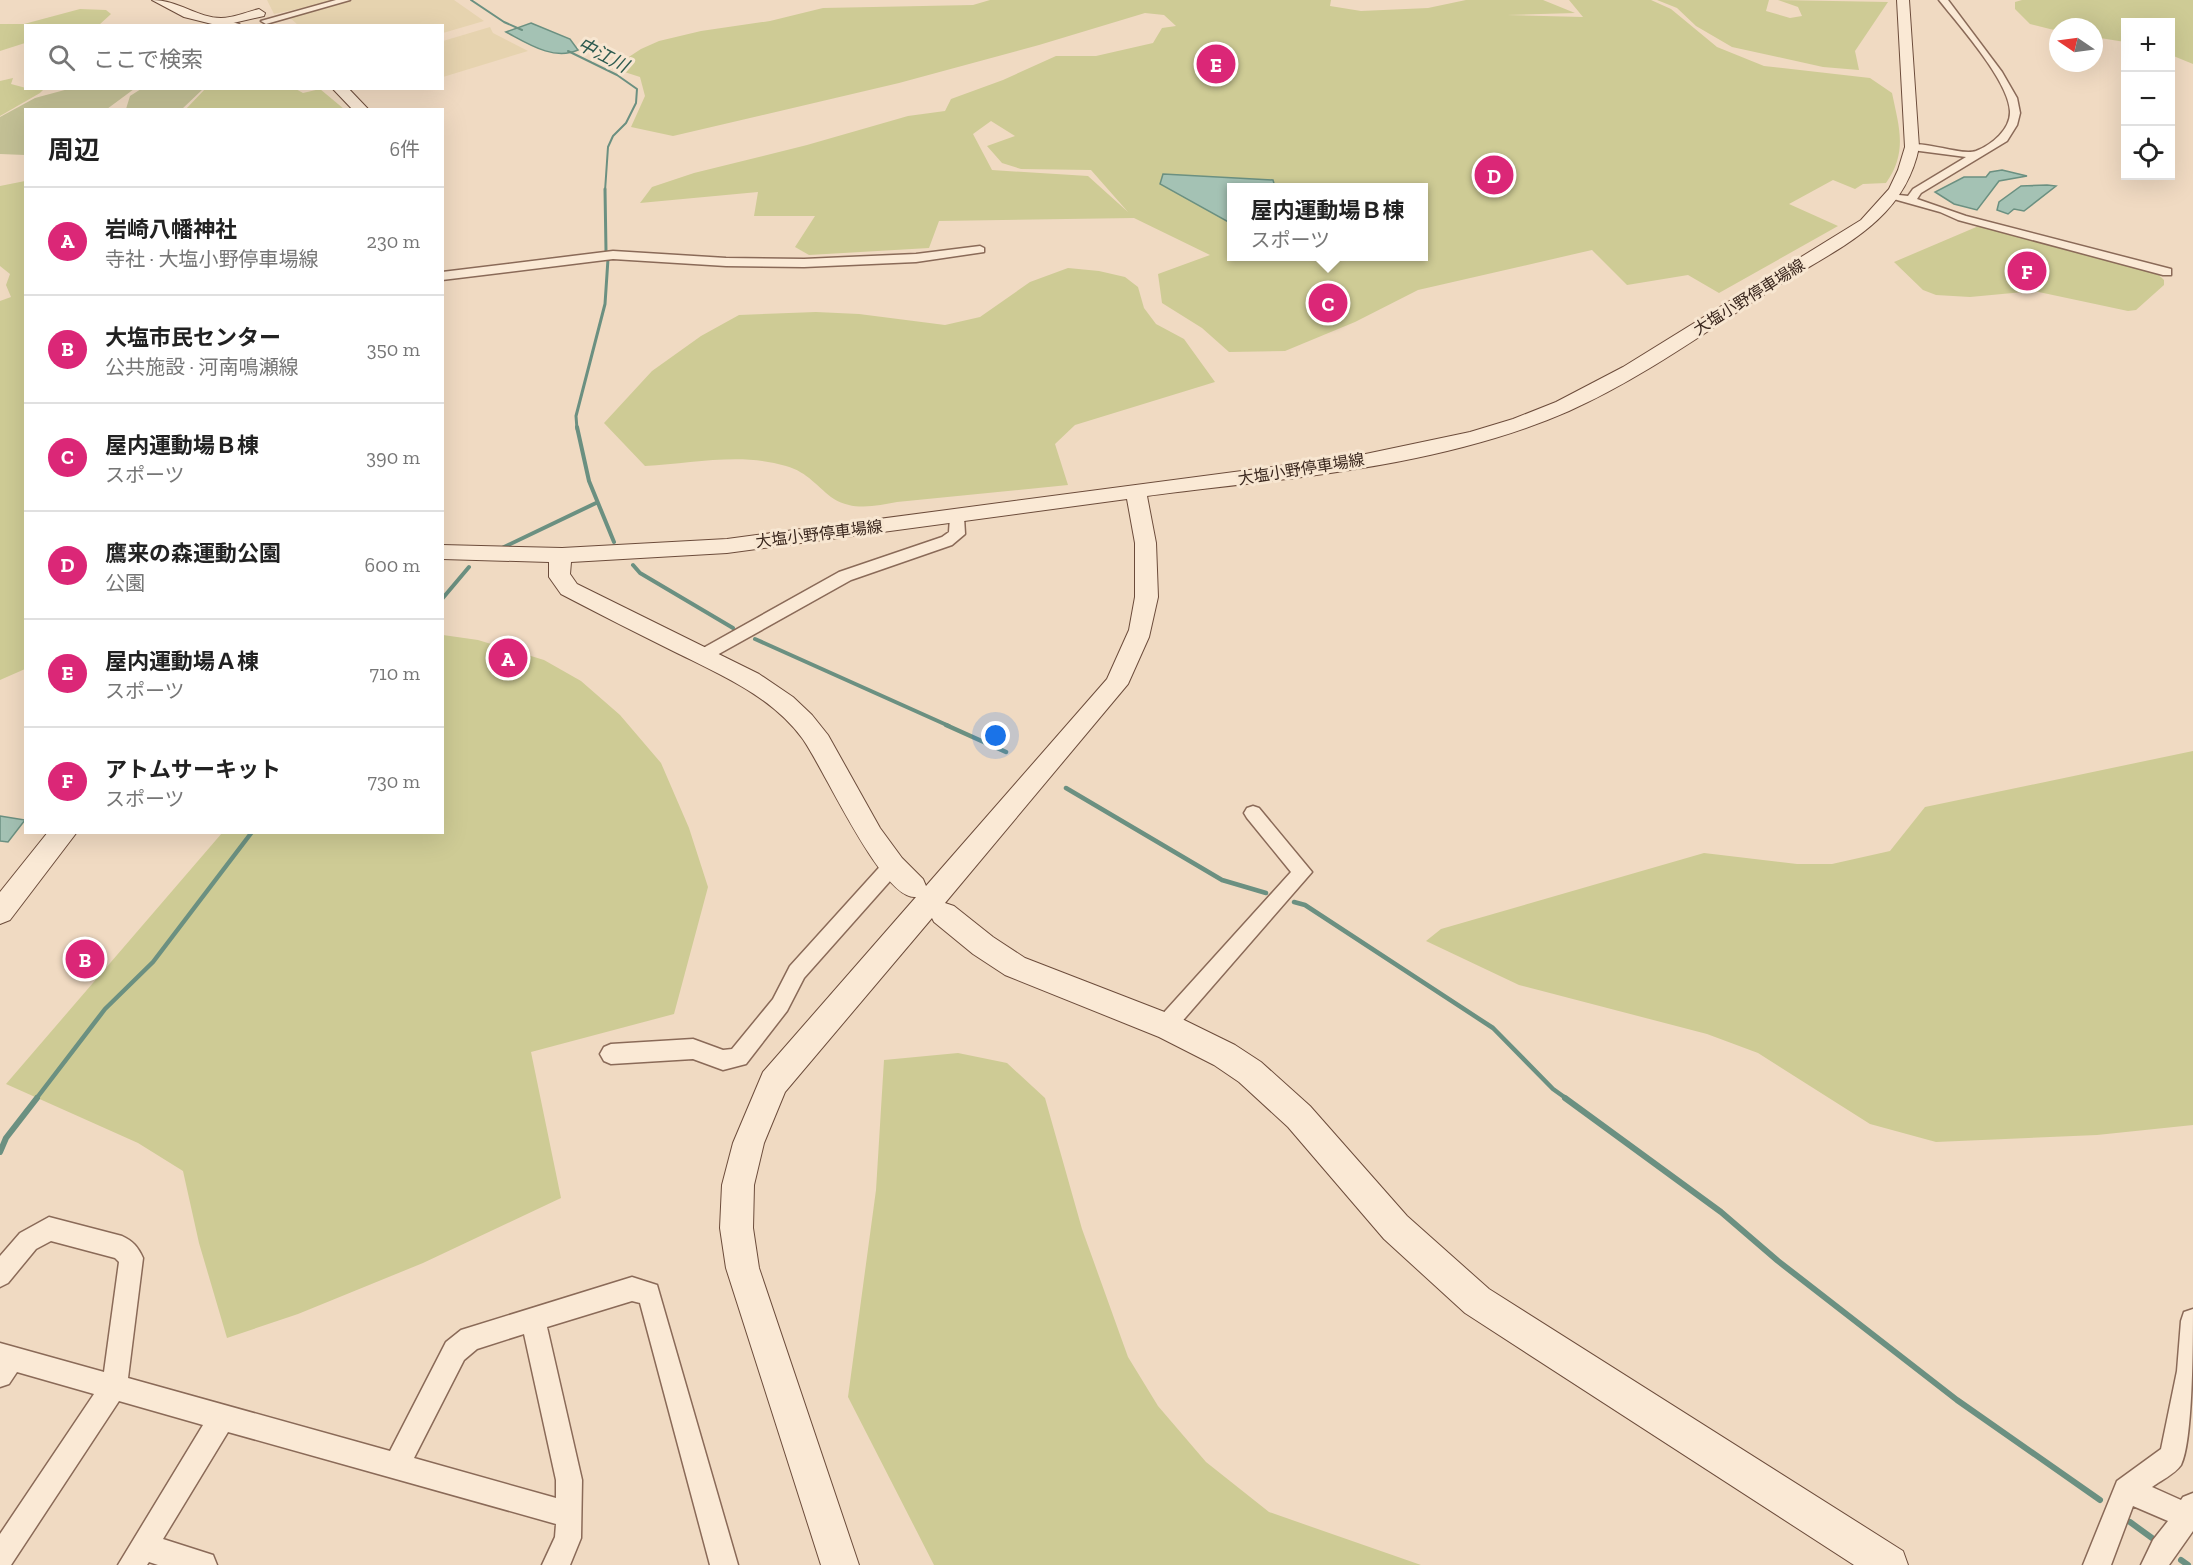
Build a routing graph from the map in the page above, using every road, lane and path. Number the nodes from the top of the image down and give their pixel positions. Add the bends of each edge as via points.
1 (158, 0) edge
2 (253, 0) edge
3 (346, 0) edge
4 (1903, 0) edge
5 (1943, 0) edge
6 (265, 20) edge
7 (220, 22) junction
8 (228, 24) edge
9 (341, 90) edge
10 (360, 108) edge
11 (1912, 147) junction
12 (1979, 155) junction
13 (1902, 198) junction
14 (980, 250) dead end
15 (2167, 272) dead end
16 (444, 276) edge
17 (1136, 492) junction
18 (957, 517) junction
19 (444, 552) edge
20 (562, 555) junction
21 (702, 656) junction
22 (1253, 813) dead end
23 (62, 834) edge
24 (892, 866) junction
25 (913, 887) dead end
26 (0, 912) edge
27 (944, 914) dead end
28 (1165, 1026) junction
29 (611, 1054) dead end
30 (0, 1275) edge
31 (533, 1320) junction
32 (2193, 1321) edge
33 (4, 1363) edge
34 (114, 1387) junction
35 (223, 1416) junction
36 (397, 1465) junction
37 (2126, 1490) junction
38 (2191, 1513) edge
39 (570, 1515) junction
40 (138, 1556) edge
41 (0, 1558) edge
42 (203, 1565) edge
43 (556, 1565) edge
44 (724, 1565) edge
45 (840, 1565) edge
46 (1889, 1565) edge
47 (2097, 1565) edge
48 (2155, 1565) edge

1 - 7 main road
2 - 6 main road
3 - 6 street
4 - 11 main road, 大塩小野停車場線
5 - 12 street via 2006,85 2015,111 2003,139
6 - 7 main road
7 - 8 street
9 - 10 main road
11 - 12 street
11 - 13 main road, 大塩小野停車場線
12 - 13 street
13 - 15 street via 1962,218
13 - 17 main road, 大塩小野停車場線 via 1630,371 1563,406 1520,423 1411,452
14 - 16 street via 916,258 804,263 613,255
17 - 18 main road, 大塩小野停車場線
17 - 45 main road via 1142,514 1147,596 1141,627 1116,684 774,1082 740,1166 736,1207 738,1251
18 - 20 main road, 大塩小野停車場線 via 727,546
18 - 21 street via 957,534 947,541 830,583
19 - 20 main road, 大塩小野停車場線
20 - 21 main road via 557,571 561,583 569,589
21 - 24 main road via 750,680 803,721
22 - 28 street via 1302,872
23 - 26 main road
24 - 25 main road
24 - 29 street via 797,972 780,1005 738,1057 723,1060 693,1049
27 - 28 main road via 992,952 1024,971
28 - 46 main road via 1250,1071 1286,1102 1420,1253 1477,1301
30 - 34 street via 28,1241 49,1229 122,1248 131,1258
31 - 36 street via 470,1339 455,1351
31 - 39 street via 569,1479
31 - 44 street via 632,1289 649,1293
32 - 37 street via 2189,1371 2172,1457
33 - 34 street
34 - 35 street
34 - 41 street
35 - 36 street
35 - 40 street
36 - 39 street
37 - 38 street
37 - 47 street
38 - 48 street
39 - 43 street via 568,1538
40 - 42 street

